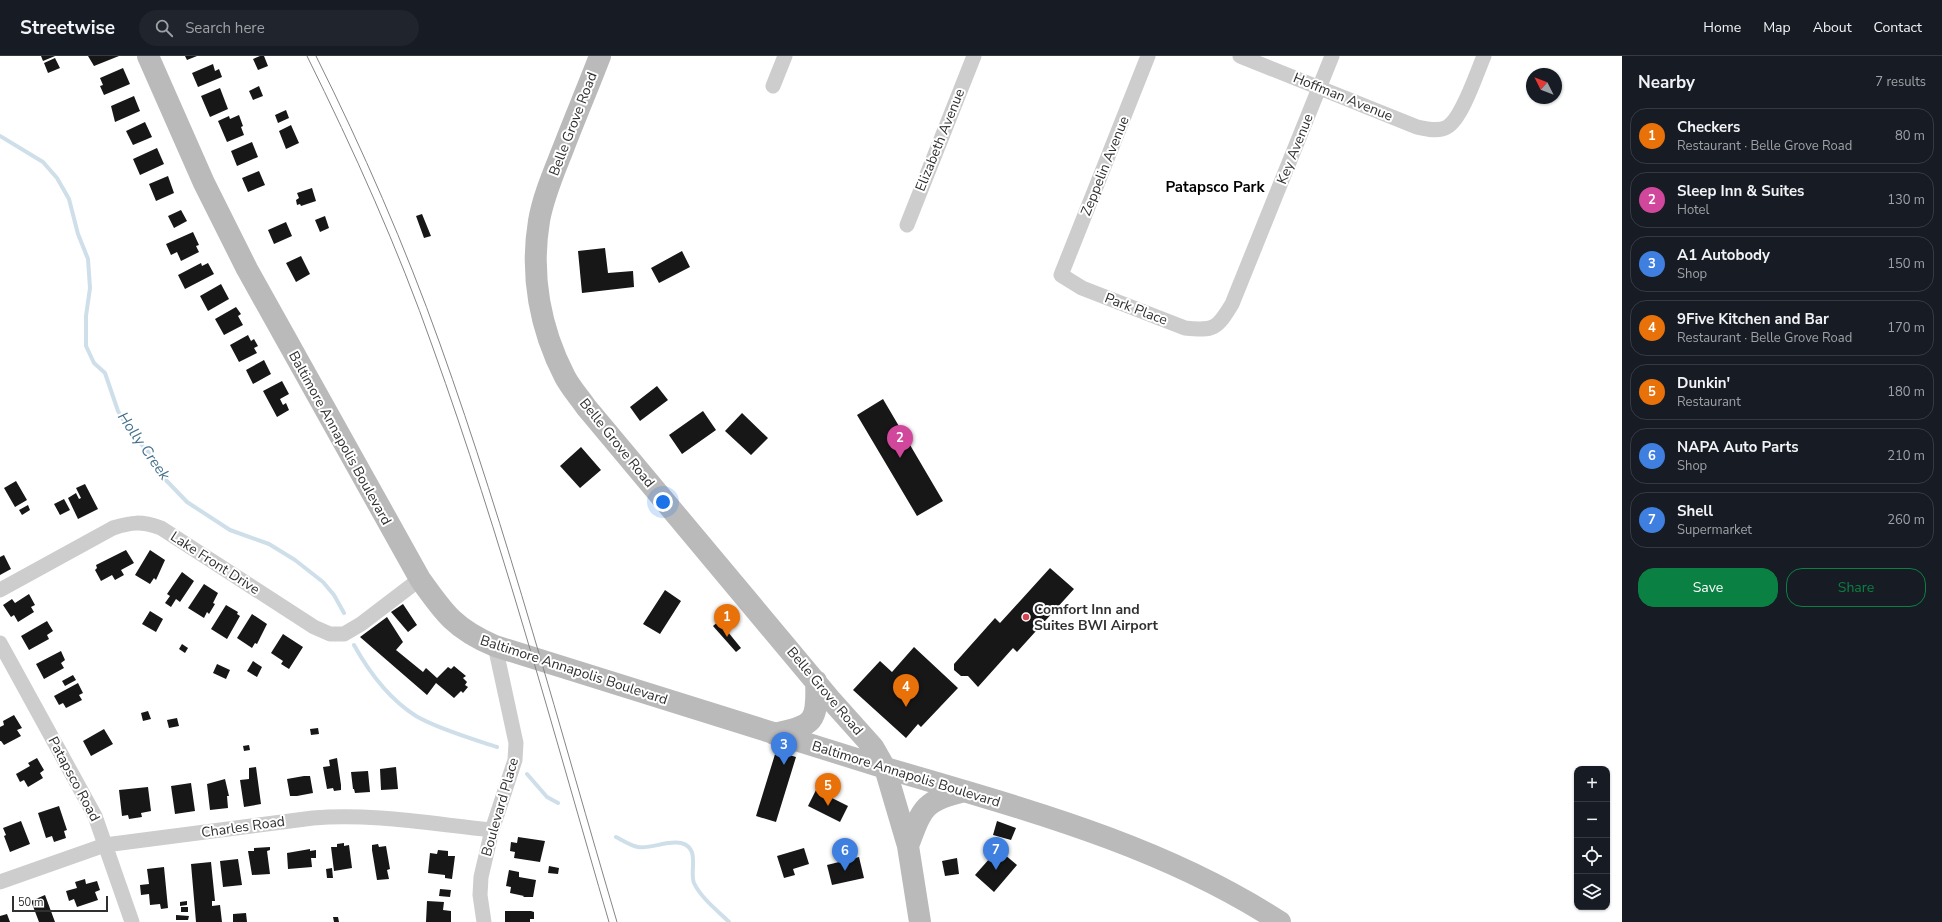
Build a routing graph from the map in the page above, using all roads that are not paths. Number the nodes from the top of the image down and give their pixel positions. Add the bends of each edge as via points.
1 (148, 56) edge
2 (600, 56) edge
3 (785, 56) edge
4 (974, 56) edge
5 (1148, 56) edge
6 (1240, 56) edge
7 (1332, 56) edge
8 (1484, 56) edge
9 (773, 86) dead end
10 (1320, 88) junction
11 (907, 225) dead end
12 (1061, 275) joint
13 (1215, 327) joint
14 (420, 579) junction
15 (0, 590) edge
16 (0, 643) edge
17 (495, 646) junction
18 (816, 681) junction
19 (773, 734) junction
20 (885, 768) junction
21 (966, 790) junction
22 (492, 830) junction
23 (105, 845) junction
24 (908, 846) junction
25 (0, 882) edge
26 (132, 922) edge
27 (484, 922) edge
28 (920, 922) edge
29 (1280, 922) edge

1 - 14 main road, Baltimore Annapolis Boulevard via 204,183 247,269
2 - 18 main road, Belle Grove Road via 552,178 539,220 535,255 537,292 552,350 566,378 586,407
3 - 9 street
4 - 11 street, Elizabeth Avenue
5 - 12 street, Zeppelin Avenue
6 - 10 street, Hoffman Avenue
7 - 10 street, Key Avenue
8 - 10 street, Hoffman Avenue via 1463,108 1447,128 1432,130 1417,127
10 - 13 street, Key Avenue via 1232,304
12 - 13 street, Park Place via 1082,288 1185,328 1202,330
14 - 15 street, Lake Front Drive via 361,624 344,634 330,634 314,627 161,528 145,522 113,528
14 - 17 main road, Baltimore Annapolis Boulevard via 455,624 476,638
16 - 23 street, Patapsco Road via 95,816
17 - 19 main road, Baltimore Annapolis Boulevard
17 - 22 street, Boulevard Place via 516,743 515,760
18 - 19 main road via 817,706 808,724 798,729
18 - 20 main road, Belle Grove Road via 873,747
19 - 20 main road, Baltimore Annapolis Boulevard
20 - 21 main road, Baltimore Annapolis Boulevard
20 - 24 main road, Belle Grove Road
21 - 24 main road via 931,802 922,812
21 - 29 main road, Baltimore Annapolis Boulevard via 1056,819 1162,858
22 - 23 street, Charles Road via 340,816
22 - 27 street, Boulevard Place via 481,877 480,895
23 - 25 street, Charles Road
23 - 26 street, Patapsco Road
24 - 28 main road, Belle Grove Road

